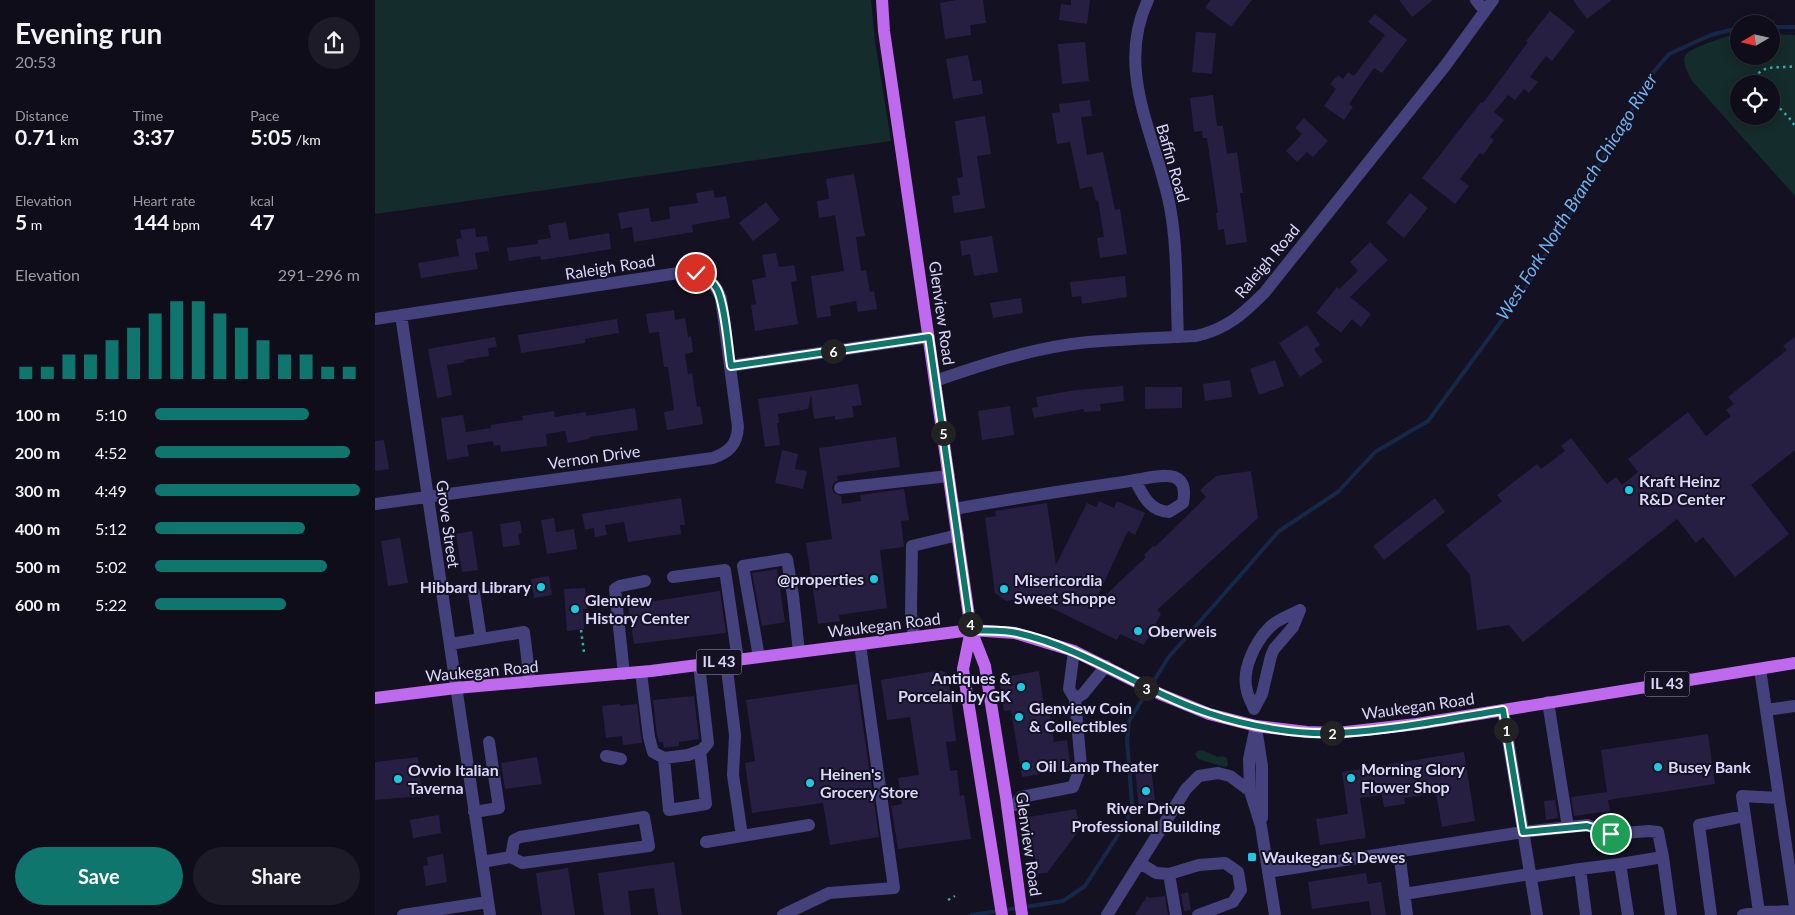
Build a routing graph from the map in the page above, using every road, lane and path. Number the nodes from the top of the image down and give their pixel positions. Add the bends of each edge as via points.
1 (882, 0) edge
2 (1148, 0) edge
3 (1476, 0) edge
4 (1493, 0) edge
5 (1485, 10) junction
6 (1795, 66) edge
7 (1756, 75) edge
8 (1780, 108) edge
9 (1795, 126) edge
10 (401, 315) junction
11 (375, 319) edge
12 (929, 337) junction
13 (1178, 337) junction
14 (731, 366) junction
15 (935, 381) junction
16 (949, 476) junction
17 (1135, 480) dead end
18 (839, 488) dead end
19 (427, 496) junction
20 (375, 504) edge
21 (954, 509) junction
22 (958, 535) junction
23 (673, 577) dead end
24 (645, 581) dead end
25 (475, 593) dead end
26 (581, 630) dead end
27 (971, 630) junction
28 (914, 638) junction
29 (481, 639) junction
30 (1260, 640) junction
31 (449, 644) junction
32 (860, 644) junction
33 (1274, 649) junction
34 (1074, 651) junction
35 (584, 652) dead end
36 (799, 652) junction
37 (759, 657) junction
38 (732, 660) junction
39 (1795, 663) edge
40 (699, 665) junction
41 (1106, 666) junction
42 (1760, 669) junction
43 (641, 672) junction
44 (624, 674) junction
45 (530, 682) junction
46 (456, 688) junction
47 (375, 698) edge
48 (1075, 699) junction
49 (1548, 702) junction
50 (1795, 706) edge
51 (1503, 710) junction
52 (1766, 710) junction
53 (1256, 726) junction
54 (489, 742) dead end
55 (700, 751) junction
56 (606, 756) dead end
57 (621, 758) dead end
58 (663, 758) junction
59 (1249, 791) junction
60 (1779, 798) junction
61 (1006, 799) junction
62 (475, 812) junction
63 (1745, 816) junction
64 (809, 825) dead end
65 (1261, 826) junction
66 (1568, 827) junction
67 (1523, 832) junction
68 (742, 836) junction
69 (706, 842) dead end
70 (1399, 851) junction
71 (511, 857) junction
72 (1663, 857) junction
73 (482, 862) junction
74 (1140, 863) junction
75 (1620, 864) junction
76 (1580, 869) junction
77 (1268, 872) junction
78 (1169, 874) junction
79 (1530, 875) junction
80 (1404, 894) junction
81 (955, 896) dead end
82 (947, 900) dead end
83 (1795, 906) edge
84 (489, 909) edge
85 (1795, 910) edge
86 (1759, 912) junction
87 (403, 915) edge
88 (783, 915) edge
89 (1002, 915) edge
90 (1023, 915) edge
91 (1107, 915) edge
92 (1176, 915) edge
93 (1198, 915) edge
94 (1275, 915) edge
95 (1407, 915) edge
96 (1537, 915) edge
97 (1586, 915) edge
98 (1628, 915) edge
99 (1671, 915) edge
100 (1711, 915) edge
101 (1743, 915) edge

1 - 12 main road, Glenview Road
2 - 13 street, Baffin Road via 1137,28 1135,70 1144,118 1170,209
3 - 5 street
4 - 5 street, Raleigh Road
5 - 13 street, Raleigh Road via 1445,66 1265,292 1223,328 1211,333
6 - 7 path via 1766,68
8 - 9 path
10 - 11 street, Raleigh Road
10 - 14 street, Raleigh Road via 696,273 711,281 721,298
10 - 19 street, Grove Street
12 - 14 street
12 - 15 main road, Glenview Road
13 - 15 street, Raleigh Road via 1087,342 1050,348
14 - 19 street, Vernon Drive via 739,427 735,443 725,453 713,458
15 - 16 main road, Glenview Road
16 - 18 street
16 - 21 main road, Glenview Road
17 - 21 street
19 - 20 street, Vernon Drive
19 - 31 street, Grove Street
21 - 22 main road, Glenview Road
22 - 27 main road, Glenview Road
22 - 28 street via 912,546
23 - 38 street via 725,570
24 - 44 street via 615,589
25 - 29 street
26 - 35 path
27 - 28 main road, Waukegan Road / IL 43
27 - 34 main road, Waukegan Road / IL 43 via 1015,632
27 - 61 main road, Glenview Road via 985,666
27 - 89 main road, Glenview Road via 963,669
28 - 32 main road, Waukegan Road / IL 43
29 - 31 street
29 - 45 street via 524,632
30 - 33 street
30 - 33 street via 1270,627 1300,610 1293,627
30 - 33 street via 1249,662 1246,677 1246,690 1254,709 1262,694
31 - 46 street, Grove Street
32 - 36 main road, Waukegan Road / IL 43
32 - 88 street via 894,888 829,893
34 - 41 main road, Waukegan Road / IL 43
34 - 48 street via 1069,689
36 - 37 main road, Waukegan Road / IL 43
36 - 37 street via 787,559 743,566
37 - 38 main road, Waukegan Road / IL 43
38 - 40 main road, Waukegan Road / IL 43
38 - 68 street via 733,776
39 - 42 main road, Waukegan Road / IL 43
40 - 43 main road, Waukegan Road / IL 43
40 - 55 street via 708,743
41 - 48 street
41 - 53 main road, Waukegan Road / IL 43 via 1134,682 1209,714
42 - 49 main road, Waukegan Road / IL 43
42 - 52 street
43 - 44 main road, Waukegan Road / IL 43
43 - 58 street via 649,737 653,752
44 - 45 main road, Waukegan Road / IL 43
45 - 46 main road, Waukegan Road / IL 43
46 - 47 main road, Waukegan Road / IL 43
46 - 62 street, Grove Street
48 - 61 street via 1081,766 1073,787 1021,797 1014,792
49 - 51 main road, Waukegan Road / IL 43
49 - 66 street
50 - 52 street
51 - 53 main road, Waukegan Road / IL 43 via 1337,733
51 - 67 street
52 - 60 street
53 - 59 street via 1249,759
53 - 65 street via 1262,766
54 - 62 street via 499,808
55 - 58 street
55 - 58 street via 706,804 669,810
56 - 57 street
59 - 65 street
59 - 74 street via 1230,776 1218,773 1199,776 1186,789
60 - 63 street via 1742,796
60 - 83 street
61 - 90 main road, Glenview Road
62 - 73 street, Grove Street
63 - 86 street
63 - 100 street via 1699,826
64 - 68 street
65 - 77 street
66 - 67 street
66 - 72 street via 1587,826 1611,834 1658,832
67 - 70 street
67 - 79 street
68 - 69 street
70 - 77 street
70 - 80 street
71 - 71 street via 514,840 520,837 643,817 649,846 522,863
71 - 73 street
72 - 75 street
72 - 99 street
73 - 84 street, Grove Street
74 - 78 street via 1156,873
74 - 91 street
75 - 76 street
75 - 98 street
76 - 79 street
76 - 97 street
77 - 94 street
78 - 92 street
78 - 93 street via 1199,865 1225,863 1238,872 1241,890 1233,902
79 - 80 street
79 - 96 street
80 - 95 street
81 - 82 path
84 - 87 street
85 - 86 street
86 - 101 street

